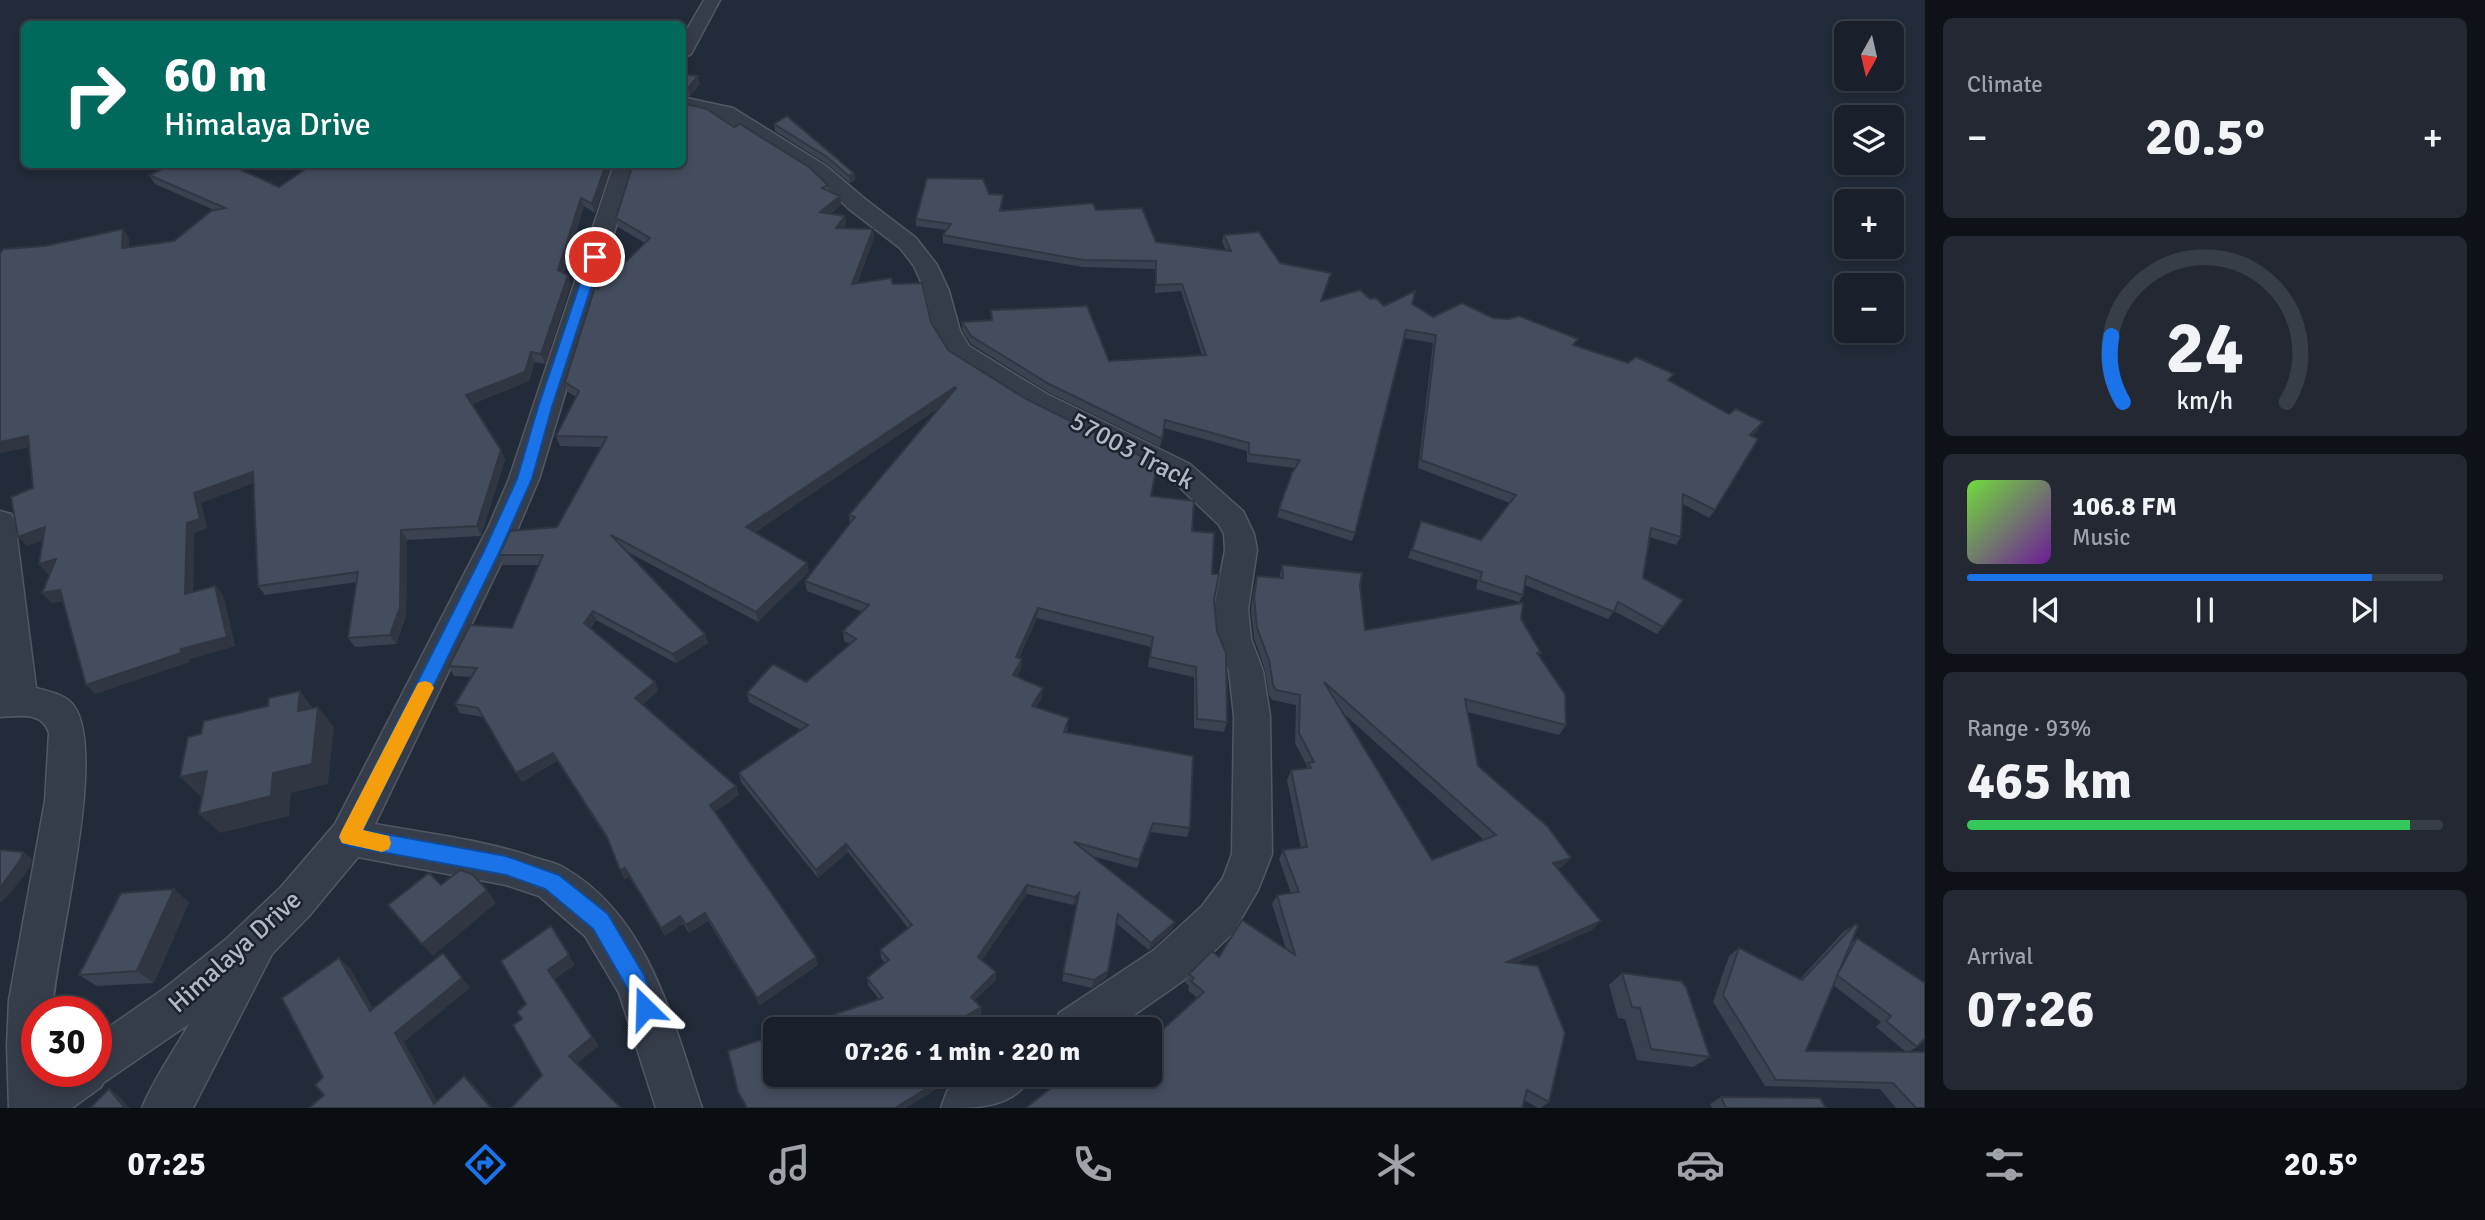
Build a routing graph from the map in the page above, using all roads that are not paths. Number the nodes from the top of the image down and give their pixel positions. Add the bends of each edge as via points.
1 (712, 0) edge
2 (686, 47) edge
3 (686, 104) edge
4 (624, 168) edge
5 (0, 522) edge
6 (10, 701) edge
7 (349, 837) junction
8 (258, 939) junction
9 (1093, 1017) edge
10 (112, 1052) edge
11 (62, 1087) edge
12 (992, 1087) edge
13 (32, 1108) edge
14 (165, 1108) edge
15 (679, 1108) edge
16 (964, 1108) edge

1 - 2 street
3 - 9 street, 57003 Track via 726,112 819,170 908,243 925,265 947,331 959,351 1037,400 1180,471 1232,519 1240,534 1231,609 1252,716 1252,854 1238,890 1217,920 1169,965
4 - 7 street, Himalaya Drive via 524,479
5 - 6 street
6 - 13 street via 43,705 61,715 68,733 57,845 27,1042
7 - 8 street, Himalaya Drive
7 - 15 street via 506,866 552,882 600,922 636,983
8 - 10 street, Himalaya Drive via 170,1012
8 - 14 street via 194,1063
11 - 13 street
12 - 16 street

